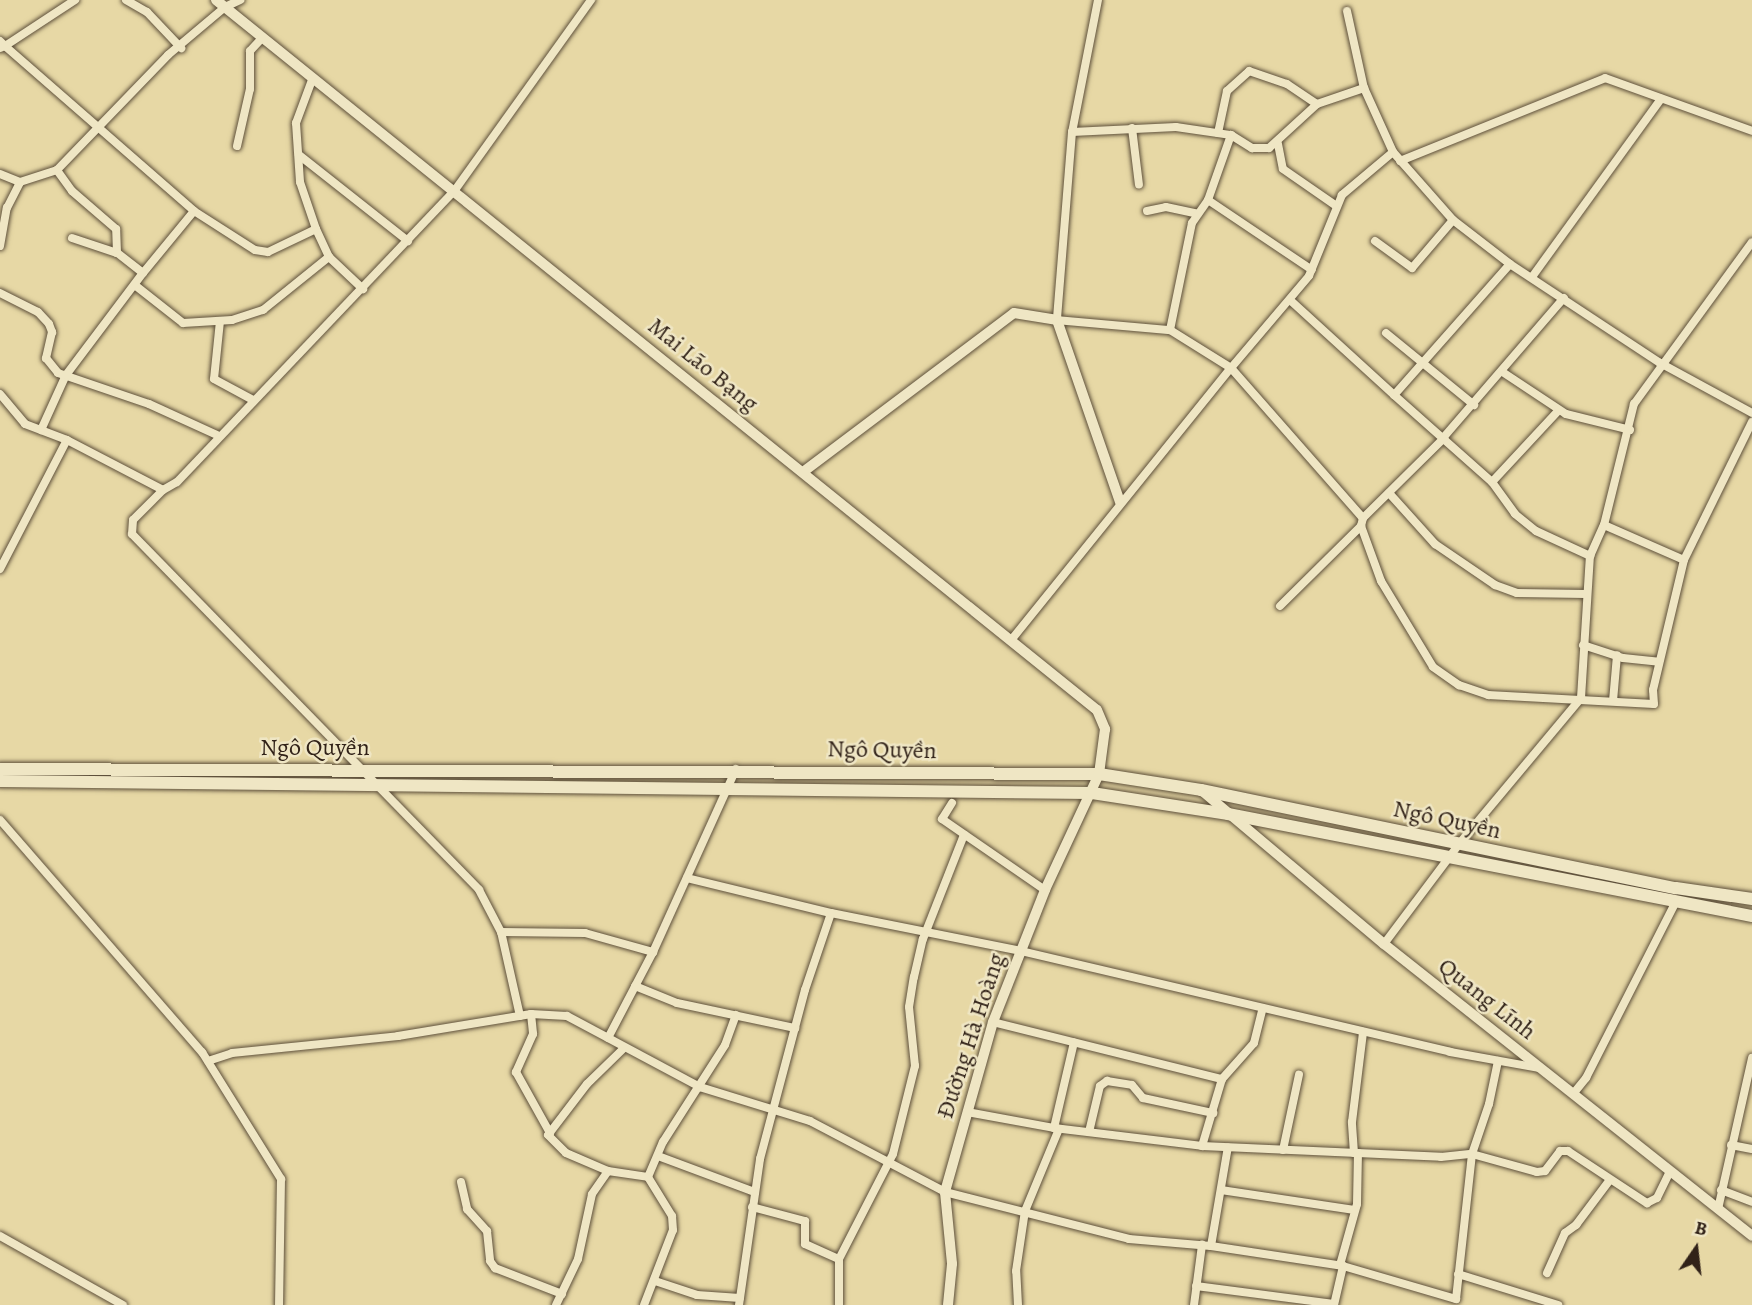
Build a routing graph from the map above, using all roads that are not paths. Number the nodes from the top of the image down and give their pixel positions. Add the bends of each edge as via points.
1 (75, 0) edge
2 (126, 0) edge
3 (240, 0) edge
4 (591, 0) edge
5 (1098, 0) edge
6 (220, 4) edge
7 (1347, 11) dead end
8 (262, 38) junction
9 (2, 45) edge
10 (181, 48) junction
11 (312, 80) junction
12 (1364, 88) junction
13 (1661, 99) junction
14 (1317, 104) junction
15 (94, 128) junction
16 (1132, 128) junction
17 (1752, 131) edge
18 (1072, 132) junction
19 (1219, 133) junction
20 (1231, 135) junction
21 (1278, 144) junction
22 (237, 146) dead end
23 (1393, 152) junction
24 (299, 155) junction
25 (1400, 161) junction
26 (57, 170) junction
27 (0, 174) edge
28 (20, 182) junction
29 (1139, 185) dead end
30 (455, 190) junction
31 (1208, 200) junction
32 (1335, 205) junction
33 (194, 211) junction
34 (1147, 211) dead end
35 (1195, 213) junction
36 (1453, 220) junction
37 (316, 229) junction
38 (72, 238) dead end
39 (408, 241) junction
40 (1375, 241) dead end
41 (1752, 242) edge
42 (0, 246) edge
43 (117, 253) junction
44 (329, 257) junction
45 (1510, 264) junction
46 (1312, 270) junction
47 (143, 273) junction
48 (1532, 277) junction
49 (136, 286) junction
50 (363, 289) junction
51 (0, 293) edge
52 (1564, 298) junction
53 (1290, 300) junction
54 (1056, 320) junction
55 (220, 321) junction
56 (1170, 330) junction
57 (1386, 332) dead end
58 (1422, 360) junction
59 (1660, 363) junction
60 (1231, 368) junction
61 (1504, 373) junction
62 (66, 375) junction
63 (0, 394) edge
64 (1394, 395) junction
65 (253, 400) junction
66 (1474, 405) junction
67 (1559, 410) junction
68 (1752, 413) edge
69 (1752, 422) edge
70 (41, 430) junction
71 (1630, 430) junction
72 (217, 435) junction
73 (1444, 438) junction
74 (67, 440) junction
75 (803, 472) junction
76 (1492, 482) junction
77 (163, 490) junction
78 (1389, 493) junction
79 (1120, 502) junction
80 (1362, 522) junction
81 (1604, 525) junction
82 (1590, 556) junction
83 (1684, 560) junction
84 (0, 569) edge
85 (1586, 594) junction
86 (1280, 606) dead end
87 (1012, 639) junction
88 (1583, 645) junction
89 (1617, 655) junction
90 (1659, 662) junction
91 (1581, 698) junction
92 (1613, 701) junction
93 (365, 768) junction
94 (0, 769) edge
95 (736, 769) junction
96 (1099, 774) junction
97 (0, 781) edge
98 (376, 783) junction
99 (731, 786) junction
100 (1201, 790) junction
101 (1092, 793) junction
102 (952, 803) dead end
103 (1228, 814) junction
104 (0, 820) edge
105 (964, 835) junction
106 (1459, 844) junction
107 (1451, 857) junction
108 (687, 878) junction
109 (1045, 890) junction
110 (1752, 899) edge
111 (1675, 903) junction
112 (831, 914) junction
113 (1752, 916) edge
114 (501, 932) junction
115 (926, 932) junction
116 (1384, 944) junction
117 (1021, 951) junction
118 (653, 952) junction
119 (635, 986) junction
120 (1263, 1008) junction
121 (531, 1014) junction
122 (737, 1015) junction
123 (520, 1016) junction
124 (993, 1022) junction
125 (795, 1028) junction
126 (1363, 1032) junction
127 (608, 1038) junction
128 (1074, 1042) junction
129 (623, 1049) junction
130 (1752, 1058) edge
131 (208, 1061) junction
132 (1498, 1061) junction
133 (1751, 1068) edge
134 (1542, 1069) junction
135 (1299, 1075) dead end
136 (1222, 1079) junction
137 (700, 1087) junction
138 (1573, 1094) junction
139 (774, 1112) junction
140 (967, 1112) junction
141 (1213, 1113) junction
142 (1057, 1128) junction
143 (1089, 1132) junction
144 (550, 1133) junction
145 (1731, 1145) junction
146 (1202, 1146) junction
147 (1228, 1147) junction
148 (1752, 1149) edge
149 (1283, 1150) junction
150 (1356, 1153) junction
151 (1472, 1154) junction
152 (658, 1156) junction
153 (890, 1163) junction
154 (608, 1171) junction
155 (1670, 1171) junction
156 (648, 1177) junction
157 (1609, 1181) junction
158 (461, 1182) dead end
159 (1221, 1190) junction
160 (1721, 1190) junction
161 (755, 1192) junction
162 (945, 1192) junction
163 (1752, 1202) edge
164 (752, 1207) junction
165 (1718, 1209) junction
166 (1355, 1210) junction
167 (1025, 1215) junction
168 (0, 1236) edge
169 (1752, 1236) edge
170 (1206, 1245) junction
171 (839, 1259) junction
172 (1342, 1266) junction
173 (1458, 1273) junction
174 (1547, 1273) dead end
175 (655, 1281) junction
176 (1196, 1286) junction
177 (562, 1294) junction
178 (740, 1301) edge
179 (1300, 1302) edge
180 (122, 1305) edge
181 (278, 1305) edge
182 (556, 1305) edge
183 (644, 1305) edge
184 (839, 1305) edge
185 (948, 1305) edge
186 (1018, 1305) edge
187 (1194, 1305) edge
188 (1334, 1305) edge
189 (1558, 1305) edge

1 - 9 street
2 - 10 street via 147,12
3 - 6 street
4 - 30 street
5 - 18 street
6 - 8 street, Mai Lão Bạng
6 - 10 street
7 - 12 street
8 - 11 street, Mai Lão Bạng
8 - 22 street via 250,51 250,89
9 - 15 street
10 - 15 street
11 - 24 street via 297,110
11 - 30 street, Mai Lão Bạng
12 - 14 street
12 - 23 street
13 - 17 street
13 - 25 street via 1605,78
13 - 48 street
14 - 19 street via 1287,84 1249,71 1227,91
14 - 21 street
15 - 26 street
15 - 33 street
16 - 18 street
16 - 19 street via 1176,127
16 - 29 street
18 - 54 street
19 - 20 street
20 - 21 street via 1252,148
20 - 31 street
21 - 32 street via 1283,169
23 - 25 street
23 - 32 street via 1353,183
24 - 37 street via 300,182
24 - 39 street
25 - 36 street
26 - 28 street
26 - 43 street via 72,191 116,229
27 - 28 street
28 - 42 street via 7,208
30 - 39 street
30 - 75 street, Mai Lão Bạng
31 - 35 street
31 - 46 street
32 - 46 street
33 - 37 street via 254,250 268,252
33 - 47 street
34 - 35 street via 1174,208
35 - 56 street
36 - 40 street via 1412,268
36 - 45 street
37 - 44 street
38 - 43 street
39 - 50 street
41 - 59 street
43 - 47 street
44 - 50 street
44 - 55 street via 263,310
45 - 48 street
45 - 58 street
46 - 53 street
47 - 49 street
48 - 52 street
49 - 55 street via 183,323
49 - 62 street
50 - 65 street
51 - 62 street via 38,312 49,324 52,332 46,358
52 - 59 street
52 - 61 street
53 - 60 street
53 - 64 street
54 - 56 street
54 - 75 street via 1014,313
54 - 79 street
55 - 65 street via 214,379
56 - 60 street
57 - 58 street
58 - 64 street
58 - 66 street
59 - 68 street
59 - 71 street via 1634,404
60 - 79 street
60 - 80 street
61 - 66 street
61 - 67 street
62 - 70 street
62 - 72 street via 149,404
63 - 70 street via 25,424
64 - 73 street
65 - 72 street
66 - 73 street
67 - 71 street
67 - 76 street
69 - 83 street
70 - 74 street
71 - 81 street
72 - 77 street via 177,482
73 - 76 street
73 - 78 street
74 - 77 street
74 - 84 street
75 - 87 street, Mai Lão Bạng
76 - 82 street via 1515,514 1536,531
77 - 93 street via 134,520 132,534
78 - 80 street
78 - 85 street via 1435,544 1495,585 1517,593
79 - 87 street
80 - 86 street
80 - 91 street via 1381,581 1433,667 1459,685 1488,695
81 - 82 street
81 - 83 street
82 - 85 street
83 - 90 street
85 - 88 street
87 - 96 street, Mai Lão Bạng via 1097,710 1105,729
88 - 89 street
88 - 91 street
89 - 90 street
89 - 92 street
90 - 92 street via 1654,704
91 - 92 street
91 - 106 street
93 - 94 main road, Ngô Quyền
93 - 95 main road, Ngô Quyền
93 - 98 street
95 - 96 main road, Ngô Quyền
95 - 99 street
96 - 100 main road, Ngô Quyền
96 - 101 street, Mai Lão Bạng
97 - 98 main road, Ngô Quyền
98 - 99 main road, Ngô Quyền
98 - 114 street via 479,890
99 - 101 main road, Ngô Quyền
99 - 108 street
100 - 103 street, Quang Lĩnh
100 - 106 main road, Ngô Quyền
101 - 103 main road, Ngô Quyền
101 - 109 street, Đường Hà Hoàng
102 - 105 street via 942,819
103 - 107 main road, Ngô Quyền
103 - 116 street, Quang Lĩnh
104 - 131 street via 56,879
105 - 109 street
105 - 115 street
106 - 107 street
106 - 110 main road, Ngô Quyền
107 - 111 main road, Ngô Quyền
107 - 116 street
108 - 112 street
108 - 118 street
109 - 117 street, Đường Hà Hoàng
111 - 113 main road, Ngô Quyền
111 - 138 street via 1586,1078
112 - 115 street
112 - 125 street
114 - 118 street via 585,933
114 - 123 street
115 - 117 street
115 - 153 street via 909,998 915,1066
116 - 134 street, Quang Lĩnh
117 - 120 street
117 - 124 street, Đường Hà Hoàng
118 - 119 street
119 - 122 street via 665,1000
119 - 127 street
120 - 126 street
120 - 136 street via 1254,1043
121 - 123 street
121 - 127 street via 567,1016
121 - 144 street via 531,1041 516,1072
122 - 125 street
122 - 137 street
123 - 131 street via 398,1036 232,1053
124 - 128 street
124 - 140 street, Đường Hà Hoàng
125 - 139 street
126 - 132 street
126 - 150 street via 1352,1122
127 - 129 street
128 - 136 street
128 - 142 street
129 - 137 street
129 - 144 street via 587,1084
130 - 133 street
131 - 181 street via 281,1179
132 - 134 street
132 - 151 street
133 - 145 street
134 - 138 street, Quang Lĩnh
135 - 149 street
136 - 141 street
137 - 139 street
137 - 152 street
138 - 155 street, Quang Lĩnh
139 - 153 street via 810,1121
139 - 161 street
140 - 142 street
140 - 162 street, Đường Hà Hoàng
141 - 143 street via 1143,1098 1132,1085 1107,1081 1100,1086
141 - 146 street
142 - 143 street
142 - 167 street
143 - 146 street
144 - 154 street via 549,1140 566,1153
145 - 148 street
145 - 160 street
146 - 147 street
147 - 149 street
147 - 159 street
149 - 150 street
150 - 151 street
150 - 166 street
151 - 157 street via 1542,1172 1557,1153 1568,1151
151 - 173 street
152 - 156 street
152 - 161 street
153 - 162 street
153 - 171 street
154 - 156 street
154 - 177 street via 592,1194 578,1259
155 - 157 street via 1650,1203
155 - 165 street, Quang Lĩnh
156 - 175 street via 667,1207 673,1230
157 - 174 street via 1565,1233
158 - 177 street via 467,1209 487,1231 495,1268
159 - 166 street
159 - 170 street
160 - 163 street
160 - 165 street
161 - 164 street
162 - 167 street
162 - 185 street, Đường Hà Hoàng via 952,1264
164 - 171 street via 806,1221 804,1244
164 - 178 street
165 - 169 street, Quang Lĩnh
166 - 172 street
167 - 170 street via 1129,1239
167 - 186 street via 1016,1271
168 - 180 street
170 - 172 street
170 - 176 street
171 - 184 street
172 - 173 street via 1456,1299
172 - 188 street
173 - 189 street
175 - 178 street via 697,1295
175 - 183 street
176 - 179 street
176 - 187 street
177 - 182 street
179 - 188 street

